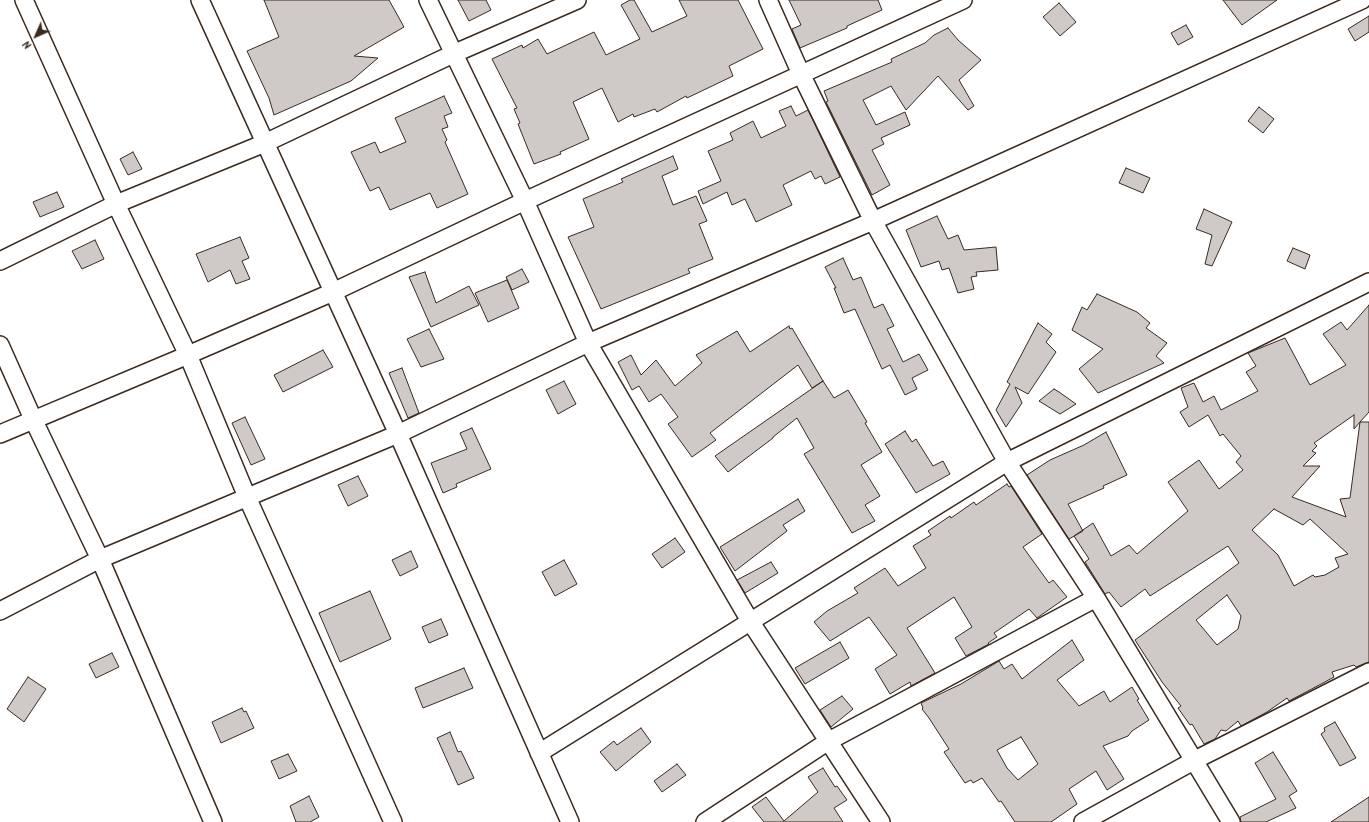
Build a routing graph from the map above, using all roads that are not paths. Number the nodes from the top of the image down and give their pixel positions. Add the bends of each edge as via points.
1 (24, 0) edge
2 (200, 0) edge
3 (428, 0) edge
4 (577, 0) edge
5 (768, 0) edge
6 (964, 0) edge
7 (1362, 0) edge
8 (453, 54) junction
9 (802, 74) junction
10 (265, 143) junction
11 (525, 201) junction
12 (116, 204) junction
13 (873, 220) junction
14 (0, 261) edge
15 (1369, 282) edge
16 (332, 292) junction
17 (588, 344) junction
18 (0, 345) edge
19 (188, 356) junction
20 (33, 419) junction
21 (0, 434) edge
22 (398, 434) junction
23 (1007, 462) junction
24 (247, 496) junction
25 (100, 559) junction
26 (1096, 598) junction
27 (0, 611) edge
28 (750, 621) junction
29 (1369, 672) edge
30 (827, 742) junction
31 (539, 753) junction
32 (1195, 760) junction
33 (213, 822) edge
34 (393, 822) edge
35 (570, 822) edge
36 (705, 822) edge
37 (881, 822) edge
38 (1083, 822) edge
39 (1231, 822) edge

1 - 12 street
2 - 10 street
3 - 8 street
4 - 8 street
5 - 9 street
6 - 9 street
7 - 13 street
8 - 10 street
8 - 11 street
9 - 11 street
9 - 13 street
10 - 12 street
10 - 16 street
11 - 16 street
11 - 17 street
12 - 14 street
12 - 19 street
13 - 17 street
13 - 23 street
15 - 23 street
16 - 19 street
16 - 22 street
17 - 22 street
17 - 28 street
18 - 20 street
19 - 20 street
19 - 24 street
20 - 21 street
20 - 25 street
22 - 24 street
22 - 31 street
23 - 26 street
23 - 28 street
24 - 25 street
24 - 34 street
25 - 27 street
25 - 33 street
26 - 30 street
26 - 32 street
28 - 30 street
28 - 31 street
29 - 32 street
30 - 36 street
30 - 37 street
31 - 35 street
32 - 38 street
32 - 39 street

